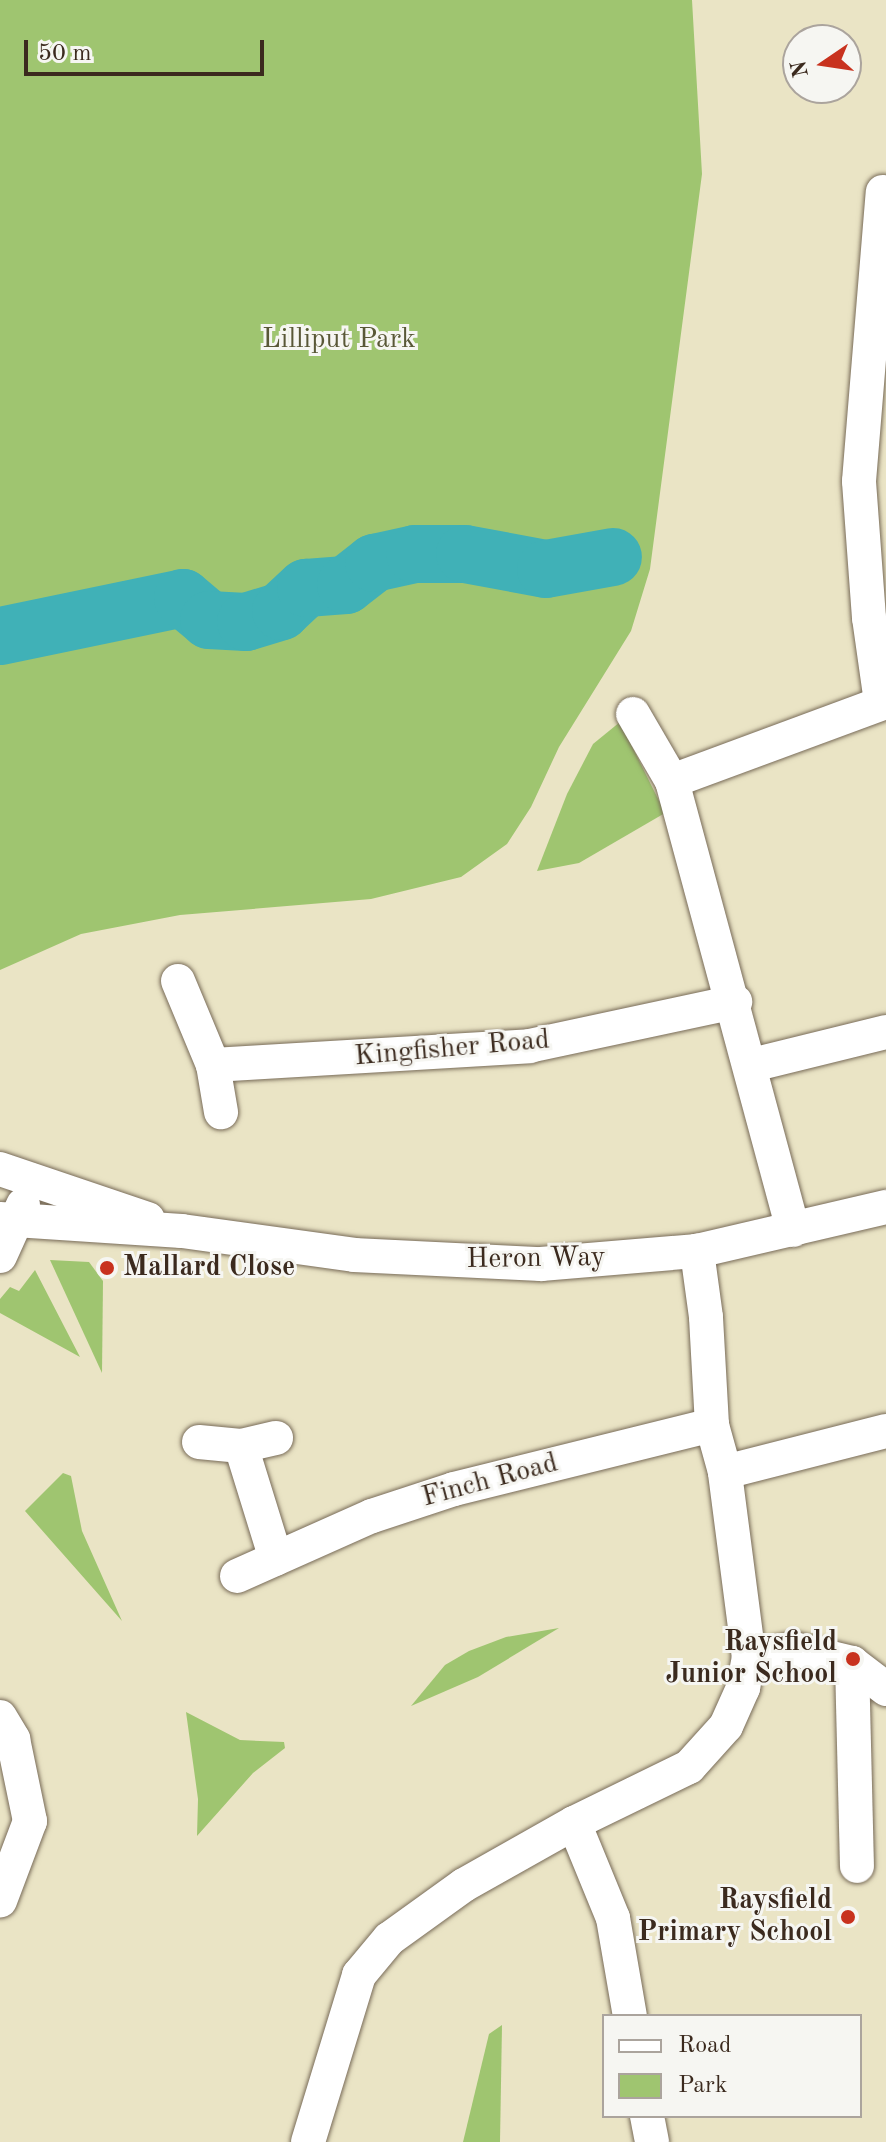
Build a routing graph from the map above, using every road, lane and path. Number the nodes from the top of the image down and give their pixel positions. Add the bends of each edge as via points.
1 (883, 192) dead end
2 (878, 369) edge
3 (884, 702) edge
4 (633, 714) dead end
5 (672, 781) junction
6 (178, 981) dead end
7 (735, 1002) junction
8 (886, 1032) edge
9 (213, 1065) junction
10 (752, 1065) junction
11 (221, 1112) dead end
12 (16, 1174) edge
13 (886, 1207) edge
14 (9, 1222) edge
15 (793, 1230) junction
16 (182, 1231) junction
17 (697, 1251) junction
18 (0, 1256) edge
19 (712, 1425) junction
20 (886, 1431) edge
21 (276, 1438) dead end
22 (199, 1442) dead end
23 (241, 1446) junction
24 (725, 1472) junction
25 (276, 1559) junction
26 (237, 1576) dead end
27 (886, 1652) edge
28 (749, 1658) junction
29 (852, 1663) junction
30 (886, 1689) edge
31 (0, 1717) edge
32 (574, 1823) junction
33 (857, 1866) dead end
34 (0, 1901) edge
35 (630, 2014) edge
36 (647, 2118) edge
37 (308, 2142) edge
38 (652, 2142) edge

1 - 2 street
2 - 3 street via 859,481 869,618
3 - 5 street
4 - 5 street
5 - 7 street
6 - 9 street
7 - 9 street, Kingfisher Road via 529,1046
7 - 10 street
8 - 10 street
9 - 11 street
10 - 15 street
12 - 14 street
12 - 16 street, Heron Way
13 - 15 street, Heron Way
14 - 16 street, Heron Way
14 - 18 street
15 - 17 street, Heron Way
16 - 17 street, Heron Way via 354,1255 541,1264
17 - 19 street
19 - 24 street
19 - 25 street, Finch Road via 454,1489 372,1516
20 - 24 street
21 - 23 street
22 - 23 street
23 - 25 street
24 - 28 street
25 - 26 street, Finch Road
27 - 29 street
28 - 29 street via 794,1649
28 - 32 street via 726,1726 689,1767
29 - 30 street
29 - 33 street
31 - 34 street via 13,1739 30,1821
32 - 35 street via 613,1918
32 - 37 street via 464,1885 389,1939 359,1975
36 - 38 street

